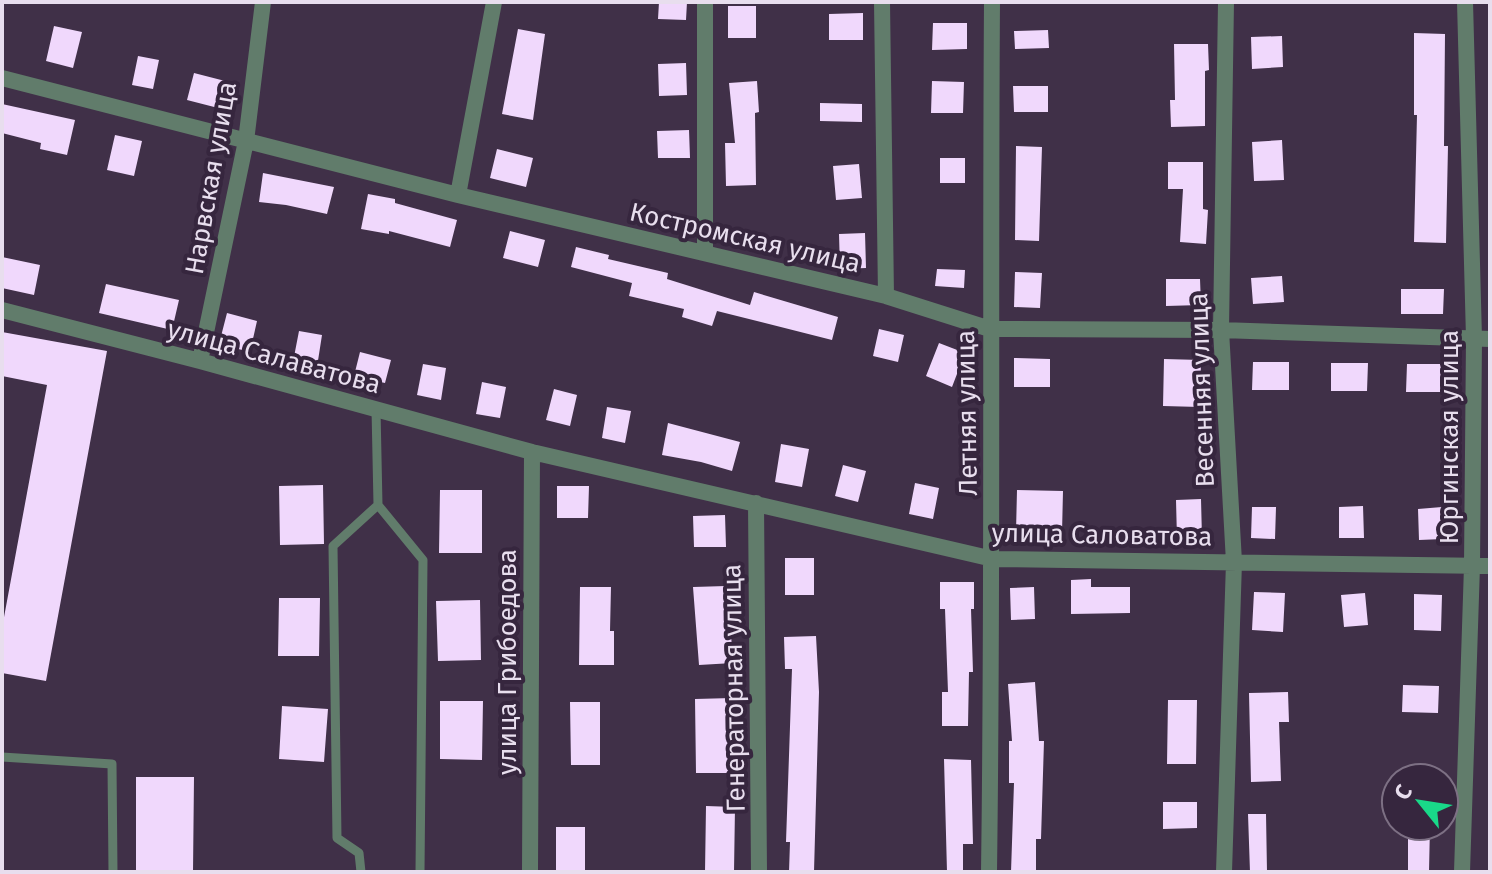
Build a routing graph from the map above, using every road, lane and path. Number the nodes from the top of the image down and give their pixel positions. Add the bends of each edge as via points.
1 (263, 2) edge
2 (494, 2) edge
3 (705, 2) edge
4 (882, 2) edge
5 (992, 2) edge
6 (1226, 2) edge
7 (1465, 2) edge
8 (2, 78) edge
9 (246, 141) junction
10 (458, 195) junction
11 (705, 253) junction
12 (886, 296) junction
13 (2, 310) edge
14 (990, 329) junction
15 (1221, 330) junction
16 (1482, 339) edge
17 (200, 361) junction
18 (376, 409) junction
19 (532, 452) junction
20 (756, 503) junction
21 (378, 505) junction
22 (993, 559) junction
23 (1234, 562) junction
24 (1472, 566) junction
25 (1490, 566) edge
26 (2, 757) edge
27 (113, 872) edge
28 (361, 872) edge
29 (420, 872) edge
30 (530, 872) edge
31 (759, 872) edge
32 (989, 872) edge
33 (1224, 872) edge
34 (1462, 872) edge

1 - 9 street, Нарвская улица
2 - 10 street
3 - 11 street
4 - 12 street
5 - 14 street, Летняя улица
6 - 15 street, Весенняя улица
7 - 16 street, Юргинская улица
8 - 9 street, Костромская улица
9 - 10 street, Костромская улица
9 - 17 street, Нарвская улица
10 - 11 street, Костромская улица
11 - 12 street, Костромская улица
12 - 14 street, Костромская улица
13 - 17 street, улица Салаватова
14 - 15 street, Костромская улица
14 - 22 street, Летняя улица
15 - 16 street, Костромская улица
15 - 23 street, Весенняя улица
16 - 24 street, Юргинская улица
17 - 18 street, улица Салаватова
18 - 19 street, улица Салаватова
18 - 21 lane
19 - 20 street, улица Саловатова
19 - 30 street, улица Грибоедова
20 - 22 street, улица Саловатова
20 - 31 street, Генераторная улица
21 - 28 lane via 333,546 337,838 359,853
21 - 29 lane via 423,560
22 - 23 street, улица Саловатова
22 - 32 street, Летняя улица
23 - 24 street, улица Саловатова
23 - 33 street, Весенняя улица
24 - 25 street, улица Саловатова
24 - 34 street, Юргинская улица
26 - 27 lane via 112,764

